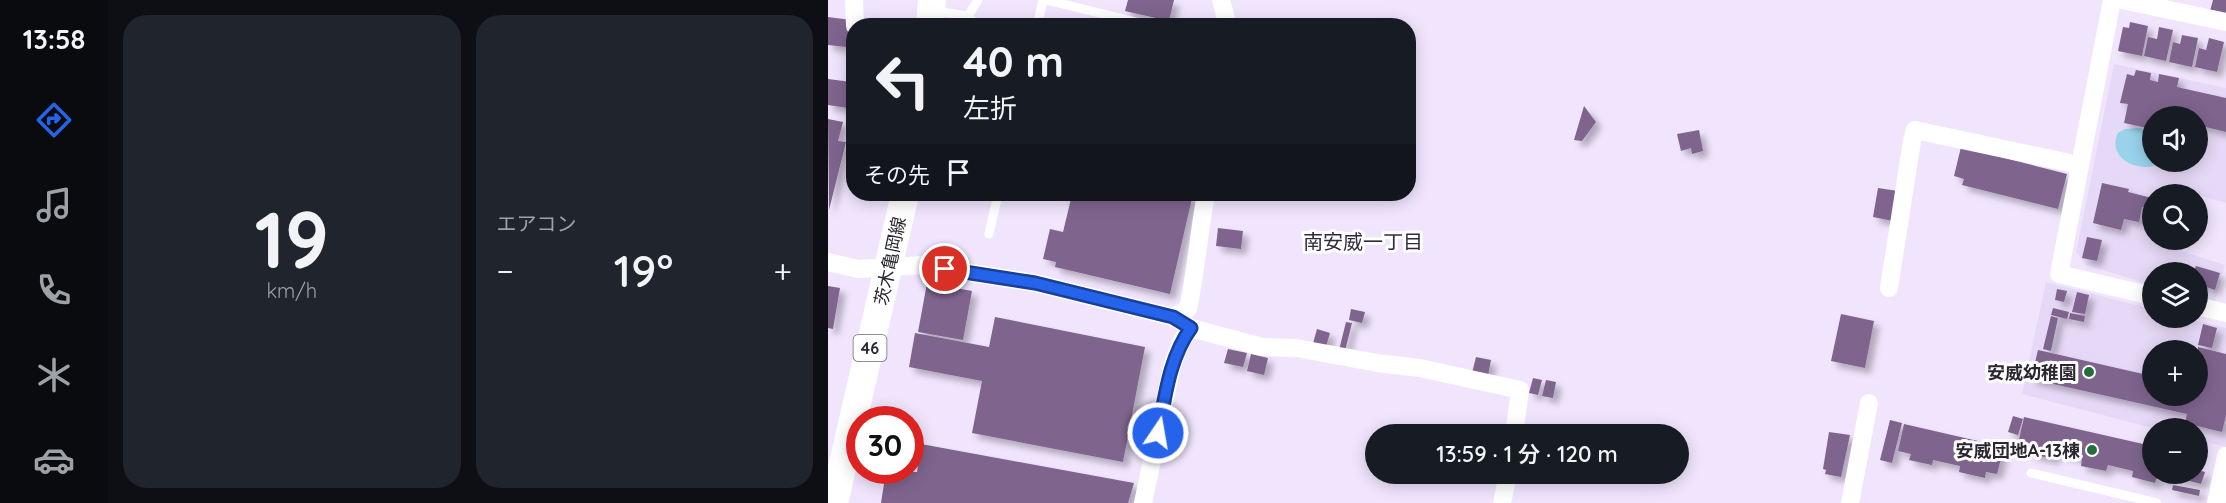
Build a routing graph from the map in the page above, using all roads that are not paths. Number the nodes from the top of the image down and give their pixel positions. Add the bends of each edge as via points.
1 (854, 0) edge
2 (978, 0) edge
3 (1044, 0) edge
4 (1221, 0) edge
5 (2112, 0) edge
6 (2122, 0) edge
7 (2199, 8) edge
8 (931, 12) edge
9 (968, 16) joint
10 (855, 18) edge
11 (1039, 18) edge
12 (1119, 18) edge
13 (1226, 18) edge
14 (2226, 22) edge
15 (2079, 165) junction
16 (904, 201) edge
17 (996, 201) edge
18 (1205, 201) edge
19 (989, 234) dead end
20 (828, 262) edge
21 (890, 267) junction
22 (1889, 288) dead end
23 (2142, 294) edge
24 (2208, 308) edge
25 (2226, 313) edge
26 (1173, 317) junction
27 (1191, 328) junction
28 (1869, 403) dead end
29 (1515, 424) edge
30 (2226, 456) edge
31 (2031, 473) dead end
32 (1506, 484) edge
33 (834, 503) edge
34 (1143, 503) edge
35 (1502, 503) edge
36 (1850, 503) edge
37 (2157, 503) edge
38 (2216, 503) edge

1 - 10 street
2 - 9 lane
3 - 11 lane
3 - 12 lane
4 - 13 street
5 - 15 street
6 - 7 street
7 - 14 street
8 - 9 lane
15 - 22 street via 1915,130
15 - 23 street via 2058,274
16 - 21 main road, 茨木亀岡線 / 46
17 - 19 lane
18 - 26 street via 1188,309
20 - 21 street via 858,269
21 - 26 street via 922,265 1035,283
21 - 33 main road, 茨木亀岡線 / 46
24 - 25 street
26 - 27 street
27 - 29 street via 1262,347 1296,348 1420,368 1520,390
27 - 34 street via 1172,366
28 - 36 street
30 - 38 street
31 - 37 lane
32 - 35 street

